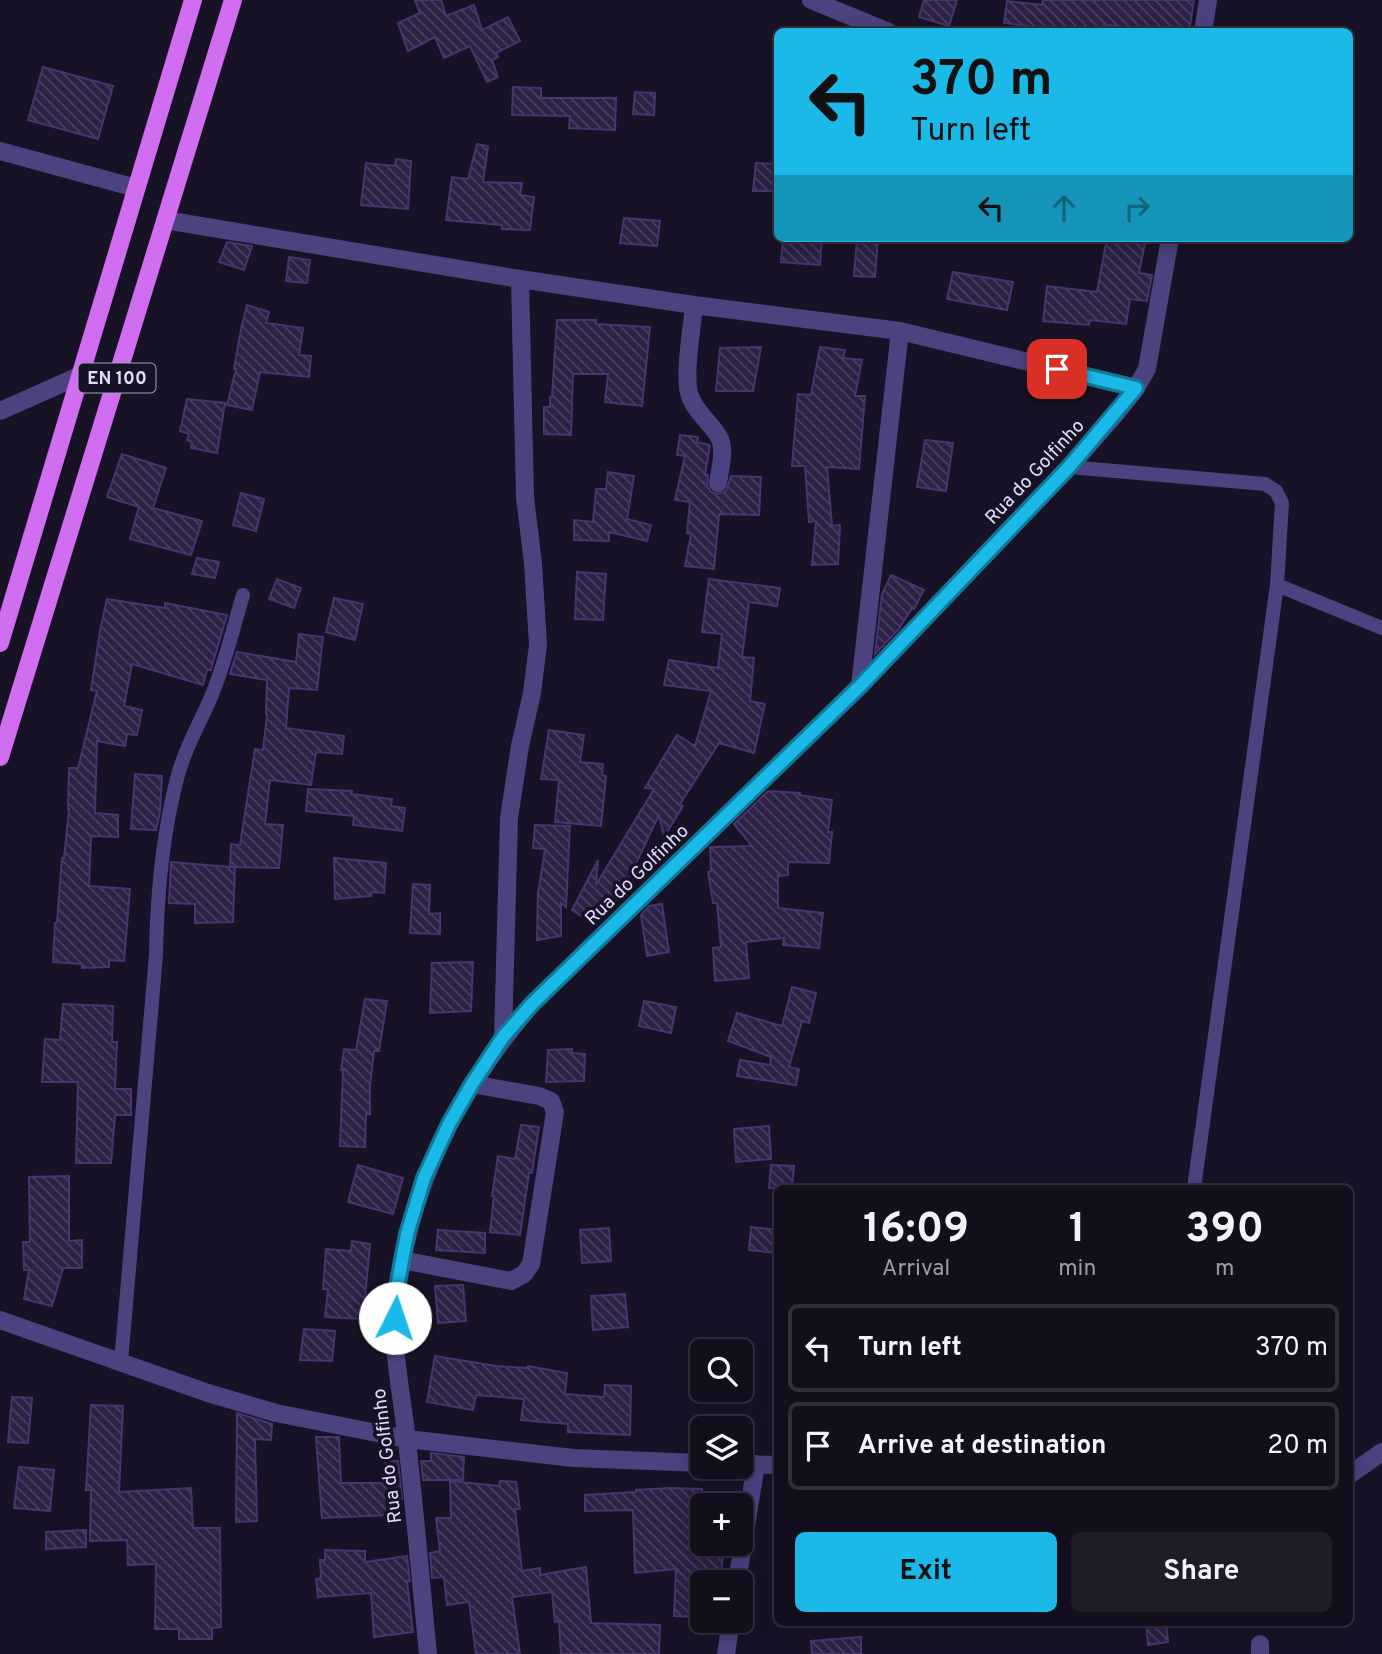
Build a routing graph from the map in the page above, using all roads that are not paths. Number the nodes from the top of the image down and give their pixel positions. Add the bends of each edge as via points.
1 (193, 0) edge
2 (233, 0) edge
3 (811, 0) edge
4 (1208, 0) edge
5 (879, 28) edge
6 (1204, 28) edge
7 (0, 151) edge
8 (136, 188) junction
9 (165, 220) junction
10 (1169, 242) edge
11 (520, 279) junction
12 (694, 305) junction
13 (900, 331) junction
14 (81, 375) junction
15 (1136, 388) junction
16 (0, 411) edge
17 (1069, 467) junction
18 (718, 483) dead end
19 (1277, 585) junction
20 (243, 595) dead end
21 (1382, 628) edge
22 (0, 642) edge
23 (860, 686) junction
24 (0, 757) edge
25 (503, 1037) junction
26 (472, 1084) junction
27 (1194, 1185) edge
28 (402, 1260) junction
29 (0, 1320) edge
30 (121, 1362) junction
31 (407, 1439) junction
32 (1382, 1452) edge
33 (690, 1462) edge
34 (753, 1464) edge
35 (774, 1465) edge
36 (1353, 1472) edge
37 (747, 1479) edge
38 (738, 1570) edge
39 (730, 1633) edge
40 (428, 1654) edge
41 (726, 1654) edge

1 - 8 main road, EN 100
2 - 9 main road, EN 100
3 - 5 street
4 - 6 street
7 - 8 street
8 - 14 main road, EN 100
9 - 11 street
9 - 24 main road, EN 100
10 - 15 street, Rua do Golfinho via 1147,369
11 - 12 street
11 - 25 street via 525,496 538,645 509,818
12 - 13 street
12 - 18 street via 687,376 699,412 719,439
13 - 15 street
13 - 23 street
14 - 16 street
14 - 22 main road, EN 100
15 - 17 street, Rua do Golfinho
17 - 19 lane via 1265,484 1276,491 1282,503
17 - 23 street, Rua do Golfinho
19 - 21 lane
19 - 27 lane
20 - 30 lane via 212,695 178,774 167,826
23 - 25 street, Rua do Golfinho
25 - 26 street, Rua do Golfinho
26 - 28 street, Rua do Golfinho via 424,1178
26 - 28 street via 539,1096 551,1101 555,1112 531,1264 511,1281
28 - 31 street, Rua do Golfinho via 395,1298 395,1358
29 - 30 street
30 - 31 street via 276,1413
31 - 33 street via 573,1458
31 - 40 street, Rua do Golfinho
32 - 36 street
34 - 35 street
37 - 38 street
39 - 41 street

